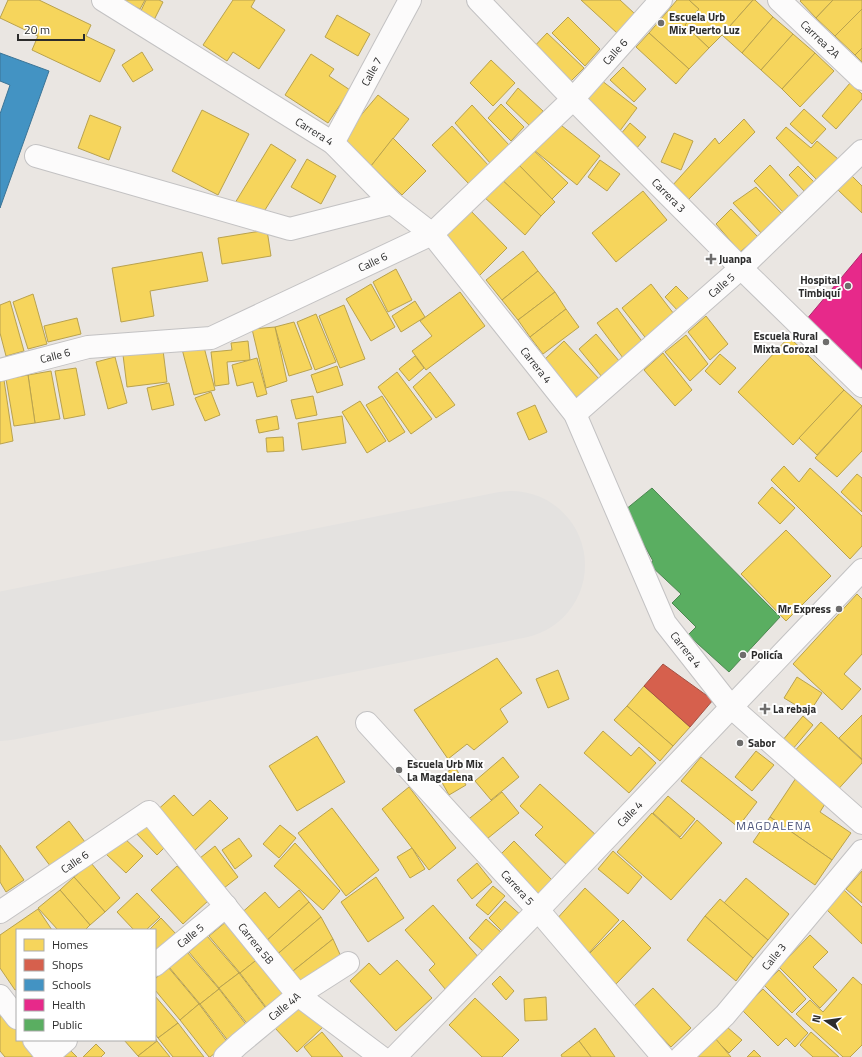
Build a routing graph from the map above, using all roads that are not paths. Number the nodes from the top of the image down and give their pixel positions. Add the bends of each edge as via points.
1 (103, 0) edge
2 (410, 0) edge
3 (478, 0) edge
4 (661, 0) edge
5 (779, 0) edge
6 (862, 79) edge
7 (573, 98) junction
8 (333, 143) junction
9 (862, 151) edge
10 (36, 156) dead end
11 (392, 203) junction
12 (432, 234) junction
13 (741, 268) junction
14 (0, 370) edge
15 (862, 386) edge
16 (575, 414) junction
17 (862, 570) edge
18 (730, 707) junction
19 (367, 723) dead end
20 (149, 812) joint
21 (862, 823) edge
22 (862, 851) edge
23 (226, 906) junction
24 (538, 910) junction
25 (0, 912) edge
26 (348, 963) dead end
27 (156, 964) edge
28 (298, 995) junction
29 (0, 996) edge
30 (16, 1017) edge
31 (64, 1041) edge
32 (44, 1053) edge
33 (225, 1057) edge
34 (381, 1057) edge
35 (395, 1057) edge
36 (663, 1057) edge
37 (681, 1057) edge

1 - 8 street, Carrera 4
2 - 8 street, Calle 7
3 - 7 street, Carrera 3
4 - 7 street, Calle 6
5 - 6 street, Carrrea 2A
7 - 12 street, Calle 6
7 - 13 street, Carrera 3
8 - 11 street, Carrera 4
9 - 13 street, Calle 5
10 - 11 street via 290,229
11 - 12 street, Carrera 4
12 - 14 street, Calle 6 via 210,338 88,347
12 - 16 street, Carrera 4
13 - 15 street, Carrera 3
13 - 16 street, Calle 5
16 - 18 street, Carrera 4 via 665,623
17 - 18 street, Calle 4
18 - 21 street, Carrera 4
18 - 24 street, Calle 4
19 - 24 street, Carrera 5
20 - 23 street, Carrera 5B
20 - 25 street, Calle 6
22 - 37 street, Calle 3 via 725,1015
23 - 27 street, Calle 5
23 - 28 street, Carrera 5B
24 - 35 street, Calle 4
24 - 36 street, Carrera 5
26 - 28 street, Calle 4A
28 - 33 street, Calle 4A
28 - 34 street, Carrera 5B
29 - 30 street
31 - 32 street

